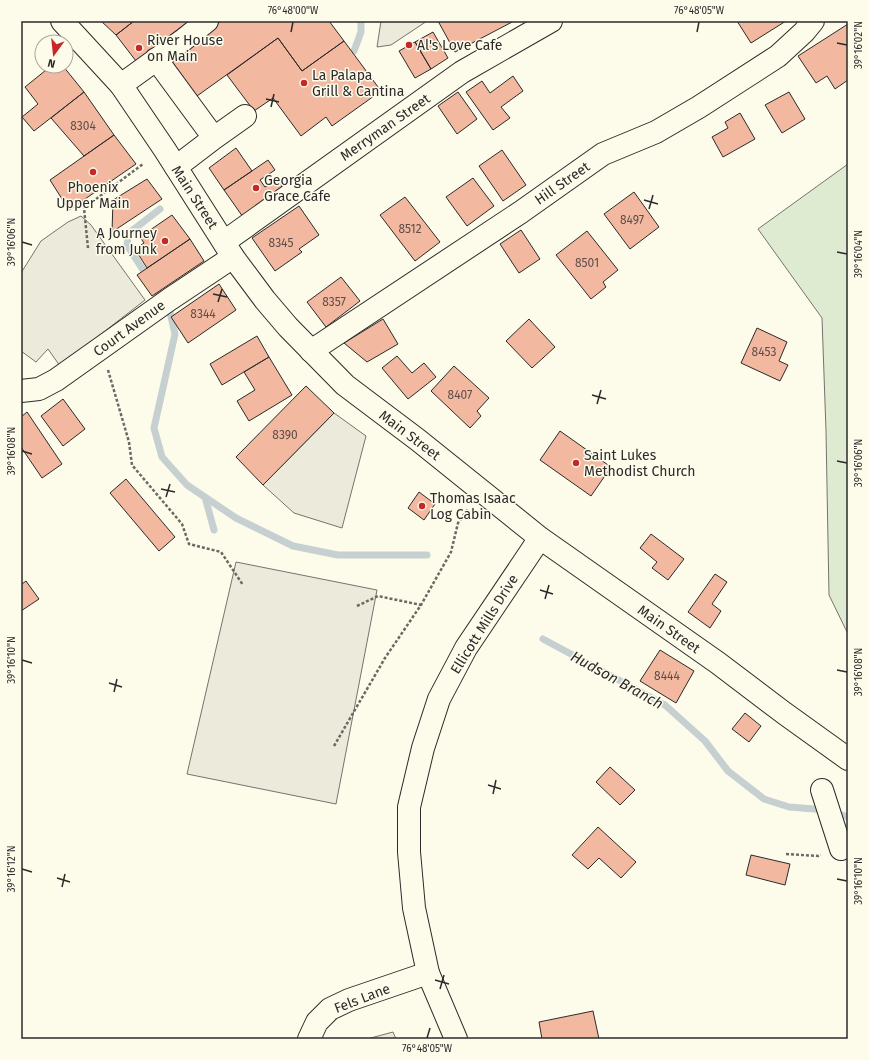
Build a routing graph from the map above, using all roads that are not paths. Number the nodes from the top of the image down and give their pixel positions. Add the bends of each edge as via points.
1 (62, 21) edge
2 (207, 21) edge
3 (551, 21) edge
4 (813, 21) edge
5 (156, 59) junction
6 (121, 85) junction
7 (245, 116) dead end
8 (214, 138) junction
9 (176, 167) junction
10 (228, 250) junction
11 (311, 351) junction
12 (21, 391) edge
13 (540, 538) junction
14 (848, 759) edge
15 (822, 790) dead end
16 (840, 848) road end
17 (428, 973) junction
18 (309, 1039) edge
19 (456, 1039) edge

1 - 6 main road, Main Street
2 - 5 main road
3 - 10 main road, Merryman Street via 462,72
4 - 11 main road, Hill Street via 771,60 656,132 603,154 521,212
5 - 6 main road
5 - 8 main road
6 - 9 main road, Main Street
7 - 8 main road
8 - 9 main road
9 - 10 main road, Main Street
10 - 11 main road, Main Street via 265,300
10 - 12 main road, Court Avenue via 170,299 56,380 39,389
11 - 13 main road, Main Street via 345,385
13 - 14 main road, Main Street via 718,663
13 - 17 main road, Ellicott Mills Drive via 466,648 439,699 423,748 409,807 408,852 414,908
15 - 16 main road
17 - 18 main road, Fels Lane via 330,1009 317,1022
17 - 19 main road, Ellicott Mills Drive

